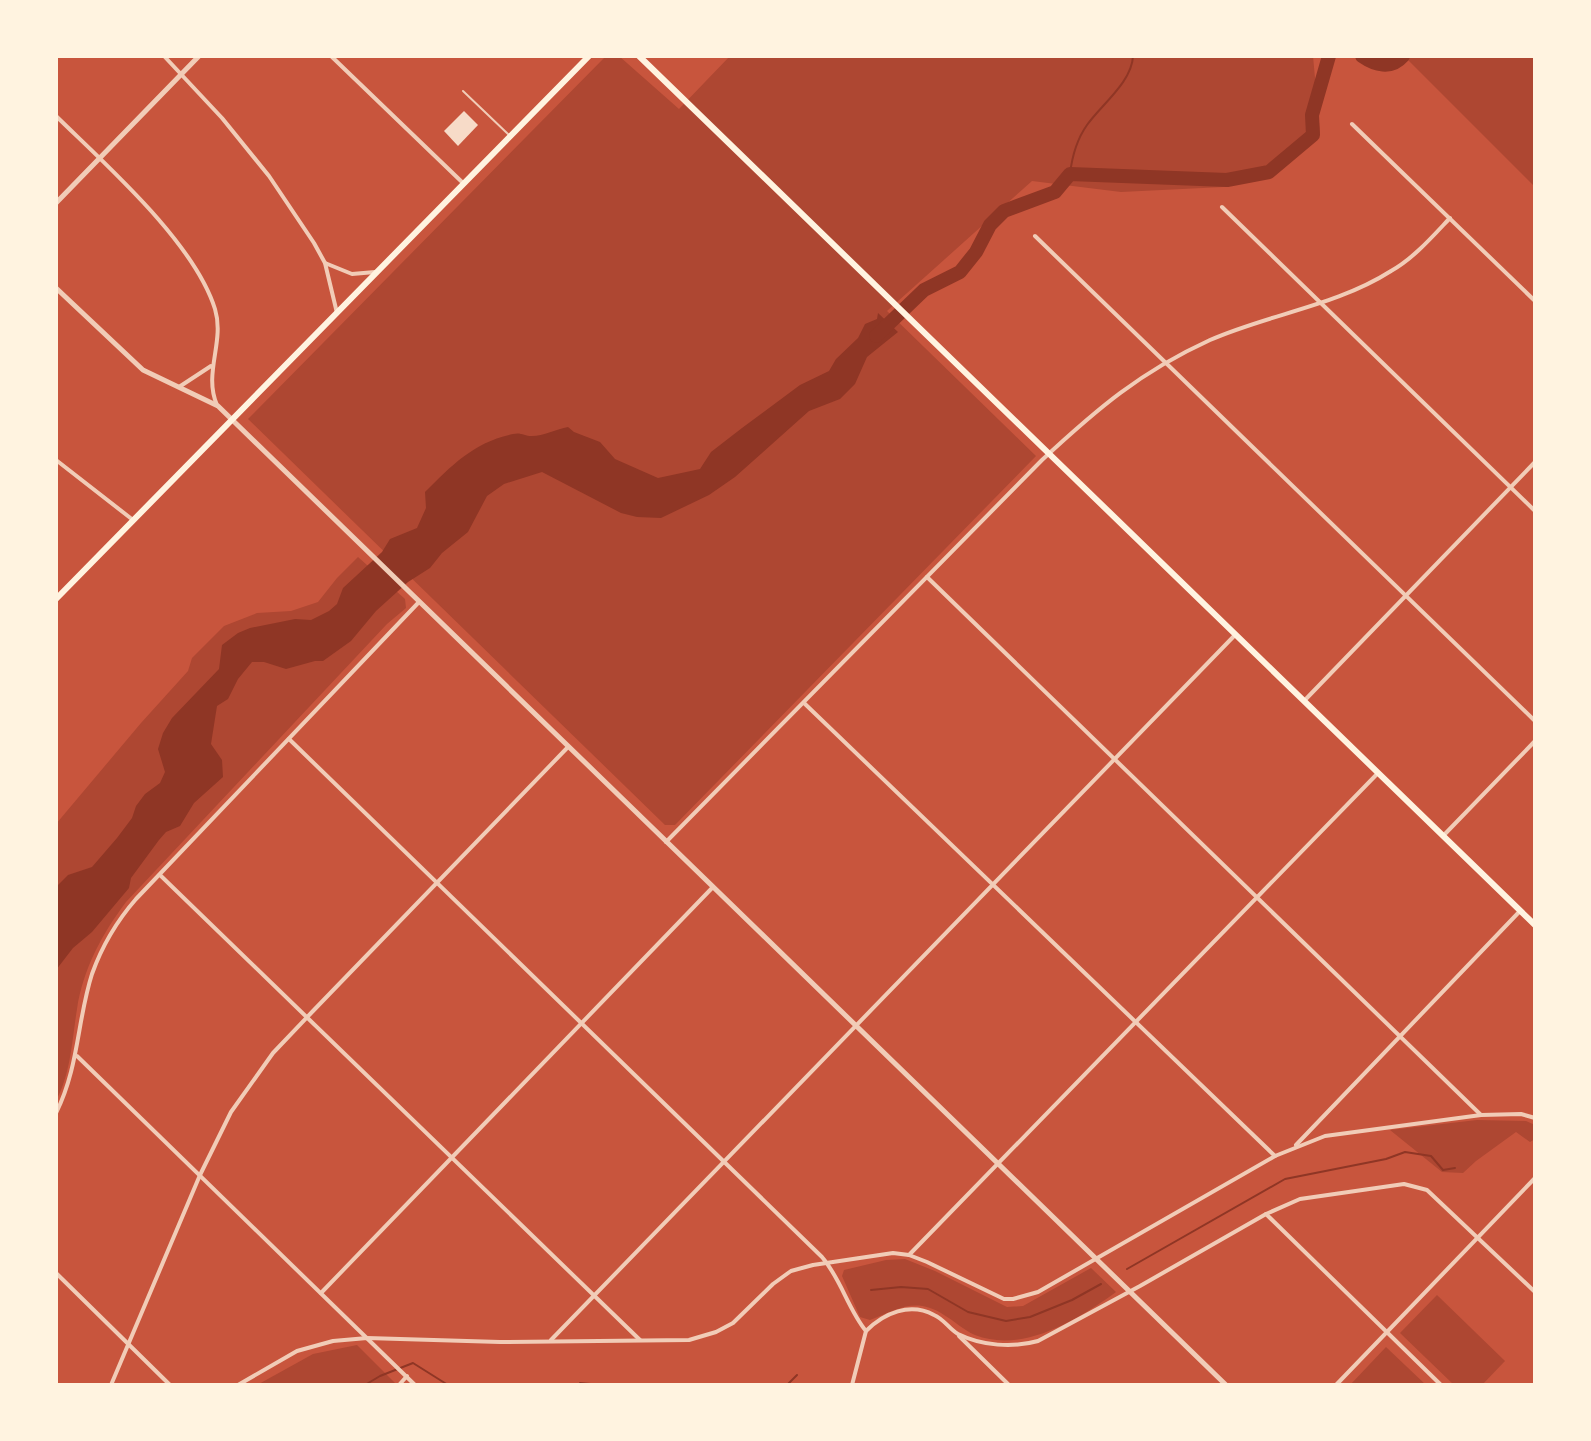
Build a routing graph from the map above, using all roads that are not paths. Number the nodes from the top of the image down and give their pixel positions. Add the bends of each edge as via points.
1 (164, 56) edge
2 (199, 56) edge
3 (331, 56) edge
4 (589, 56) edge
5 (639, 56) edge
6 (181, 74) junction
7 (463, 91) dead end
8 (56, 116) edge
9 (1352, 124) dead end
10 (509, 135) junction
11 (99, 158) junction
12 (463, 183) junction
13 (56, 203) edge
14 (1222, 207) dead end
15 (1450, 218) junction
16 (1035, 236) dead end
17 (325, 263) junction
18 (377, 272) junction
19 (56, 288) edge
20 (1535, 301) edge
21 (1321, 303) junction
22 (337, 313) junction
23 (1166, 363) junction
24 (213, 365) junction
25 (179, 387) junction
26 (218, 406) junction
27 (232, 420) junction
28 (1048, 454) junction
29 (56, 460) edge
30 (1535, 462) edge
31 (1511, 487) junction
32 (1535, 511) edge
33 (133, 520) junction
34 (927, 577) junction
35 (1406, 595) junction
36 (56, 599) edge
37 (419, 602) junction
38 (1235, 635) junction
39 (1304, 701) junction
40 (804, 703) junction
41 (1535, 721) edge
42 (289, 739) junction
43 (1535, 741) edge
44 (568, 747) junction
45 (1115, 759) junction
46 (1378, 773) junction
47 (1443, 836) junction
48 (666, 842) junction
49 (160, 875) junction
50 (437, 882) junction
51 (991, 884) junction
52 (713, 887) junction
53 (1258, 898) junction
54 (1520, 911) junction
55 (1535, 925) edge
56 (307, 1017) junction
57 (581, 1023) junction
58 (1136, 1024) junction
59 (856, 1026) junction
60 (1400, 1036) junction
61 (77, 1056) junction
62 (56, 1113) edge
63 (1481, 1115) junction
64 (1535, 1118) edge
65 (1294, 1146) junction
66 (1275, 1156) junction
67 (452, 1157) junction
68 (724, 1161) junction
69 (998, 1164) junction
70 (200, 1175) junction
71 (1535, 1178) edge
72 (1266, 1214) junction
73 (1477, 1237) junction
74 (909, 1255) junction
75 (1096, 1258) junction
76 (828, 1263) junction
77 (56, 1273) edge
78 (1130, 1292) junction
79 (1535, 1292) edge
80 (321, 1293) junction
81 (594, 1295) junction
82 (866, 1331) junction
83 (1387, 1332) junction
84 (956, 1333) junction
85 (367, 1338) junction
86 (551, 1340) junction
87 (641, 1341) junction
88 (128, 1344) junction
89 (405, 1375) junction
90 (111, 1385) edge
91 (170, 1385) edge
92 (238, 1385) edge
93 (399, 1385) edge
94 (415, 1385) edge
95 (852, 1385) edge
96 (1009, 1385) edge
97 (1226, 1385) edge
98 (1336, 1385) edge
99 (1441, 1385) edge

1 - 6 street
2 - 6 street
3 - 12 street
4 - 10 main road
5 - 28 main road
6 - 11 street
6 - 17 street via 269,176
7 - 10 lane
8 - 11 street
9 - 15 street
10 - 12 main road
11 - 13 street
11 - 24 street via 172,237 204,284 217,322
12 - 18 main road
14 - 21 street
15 - 20 street
15 - 21 street via 1395,269
16 - 23 street
17 - 18 street via 352,274
17 - 22 street
18 - 22 main road
19 - 25 street via 143,370
21 - 23 street via 1234,330
21 - 31 street
22 - 27 main road
23 - 28 street via 1105,402
23 - 35 street
24 - 25 street
24 - 26 street via 210,385
25 - 26 street
26 - 27 street
27 - 33 main road
27 - 37 street
28 - 34 street
28 - 38 main road
29 - 33 street
30 - 31 street
31 - 32 street
31 - 35 street
33 - 36 main road
34 - 40 street
34 - 45 street
35 - 39 street
35 - 41 street
37 - 42 street
37 - 44 street
38 - 39 main road
38 - 45 street
39 - 46 main road
40 - 48 street
40 - 51 street
42 - 49 street
42 - 50 street
43 - 47 street
44 - 48 street
44 - 50 street
45 - 51 street
45 - 53 street
46 - 47 main road
46 - 53 street
47 - 54 main road
48 - 52 street
49 - 56 street
49 - 61 street via 125,912 99,957
50 - 56 street
50 - 57 street
51 - 58 street
51 - 59 street
52 - 57 street
52 - 59 street
53 - 58 street
53 - 60 street
54 - 55 main road
54 - 60 street
56 - 67 street
56 - 70 street via 247,1088
57 - 67 street
57 - 68 street
58 - 66 street
58 - 69 street
59 - 68 street
59 - 69 street
60 - 63 street
60 - 65 street
61 - 62 street
61 - 70 street
63 - 64 street
63 - 65 street via 1325,1136
65 - 66 street
66 - 75 street
67 - 80 street
67 - 81 street
68 - 76 street
68 - 81 street
69 - 74 street
69 - 75 street
70 - 80 street
70 - 88 street
71 - 73 street
72 - 73 street via 1317,1194 1404,1184 1427,1190
72 - 78 street
72 - 83 street
73 - 79 street
73 - 83 street
74 - 75 street via 1013,1299 1038,1292
74 - 76 street
75 - 78 street
76 - 82 street
76 - 87 street via 791,1271 716,1332 689,1340
77 - 88 street
78 - 84 street via 1051,1336 1026,1344 993,1344
78 - 97 street
80 - 85 street
81 - 86 street
81 - 87 street
82 - 84 street via 895,1311 915,1310 934,1315
82 - 95 street
83 - 98 street
83 - 99 street
84 - 96 street
85 - 86 street
85 - 89 street
85 - 92 street via 297,1351
86 - 87 street
88 - 90 street
88 - 91 street
89 - 93 street
89 - 94 street

